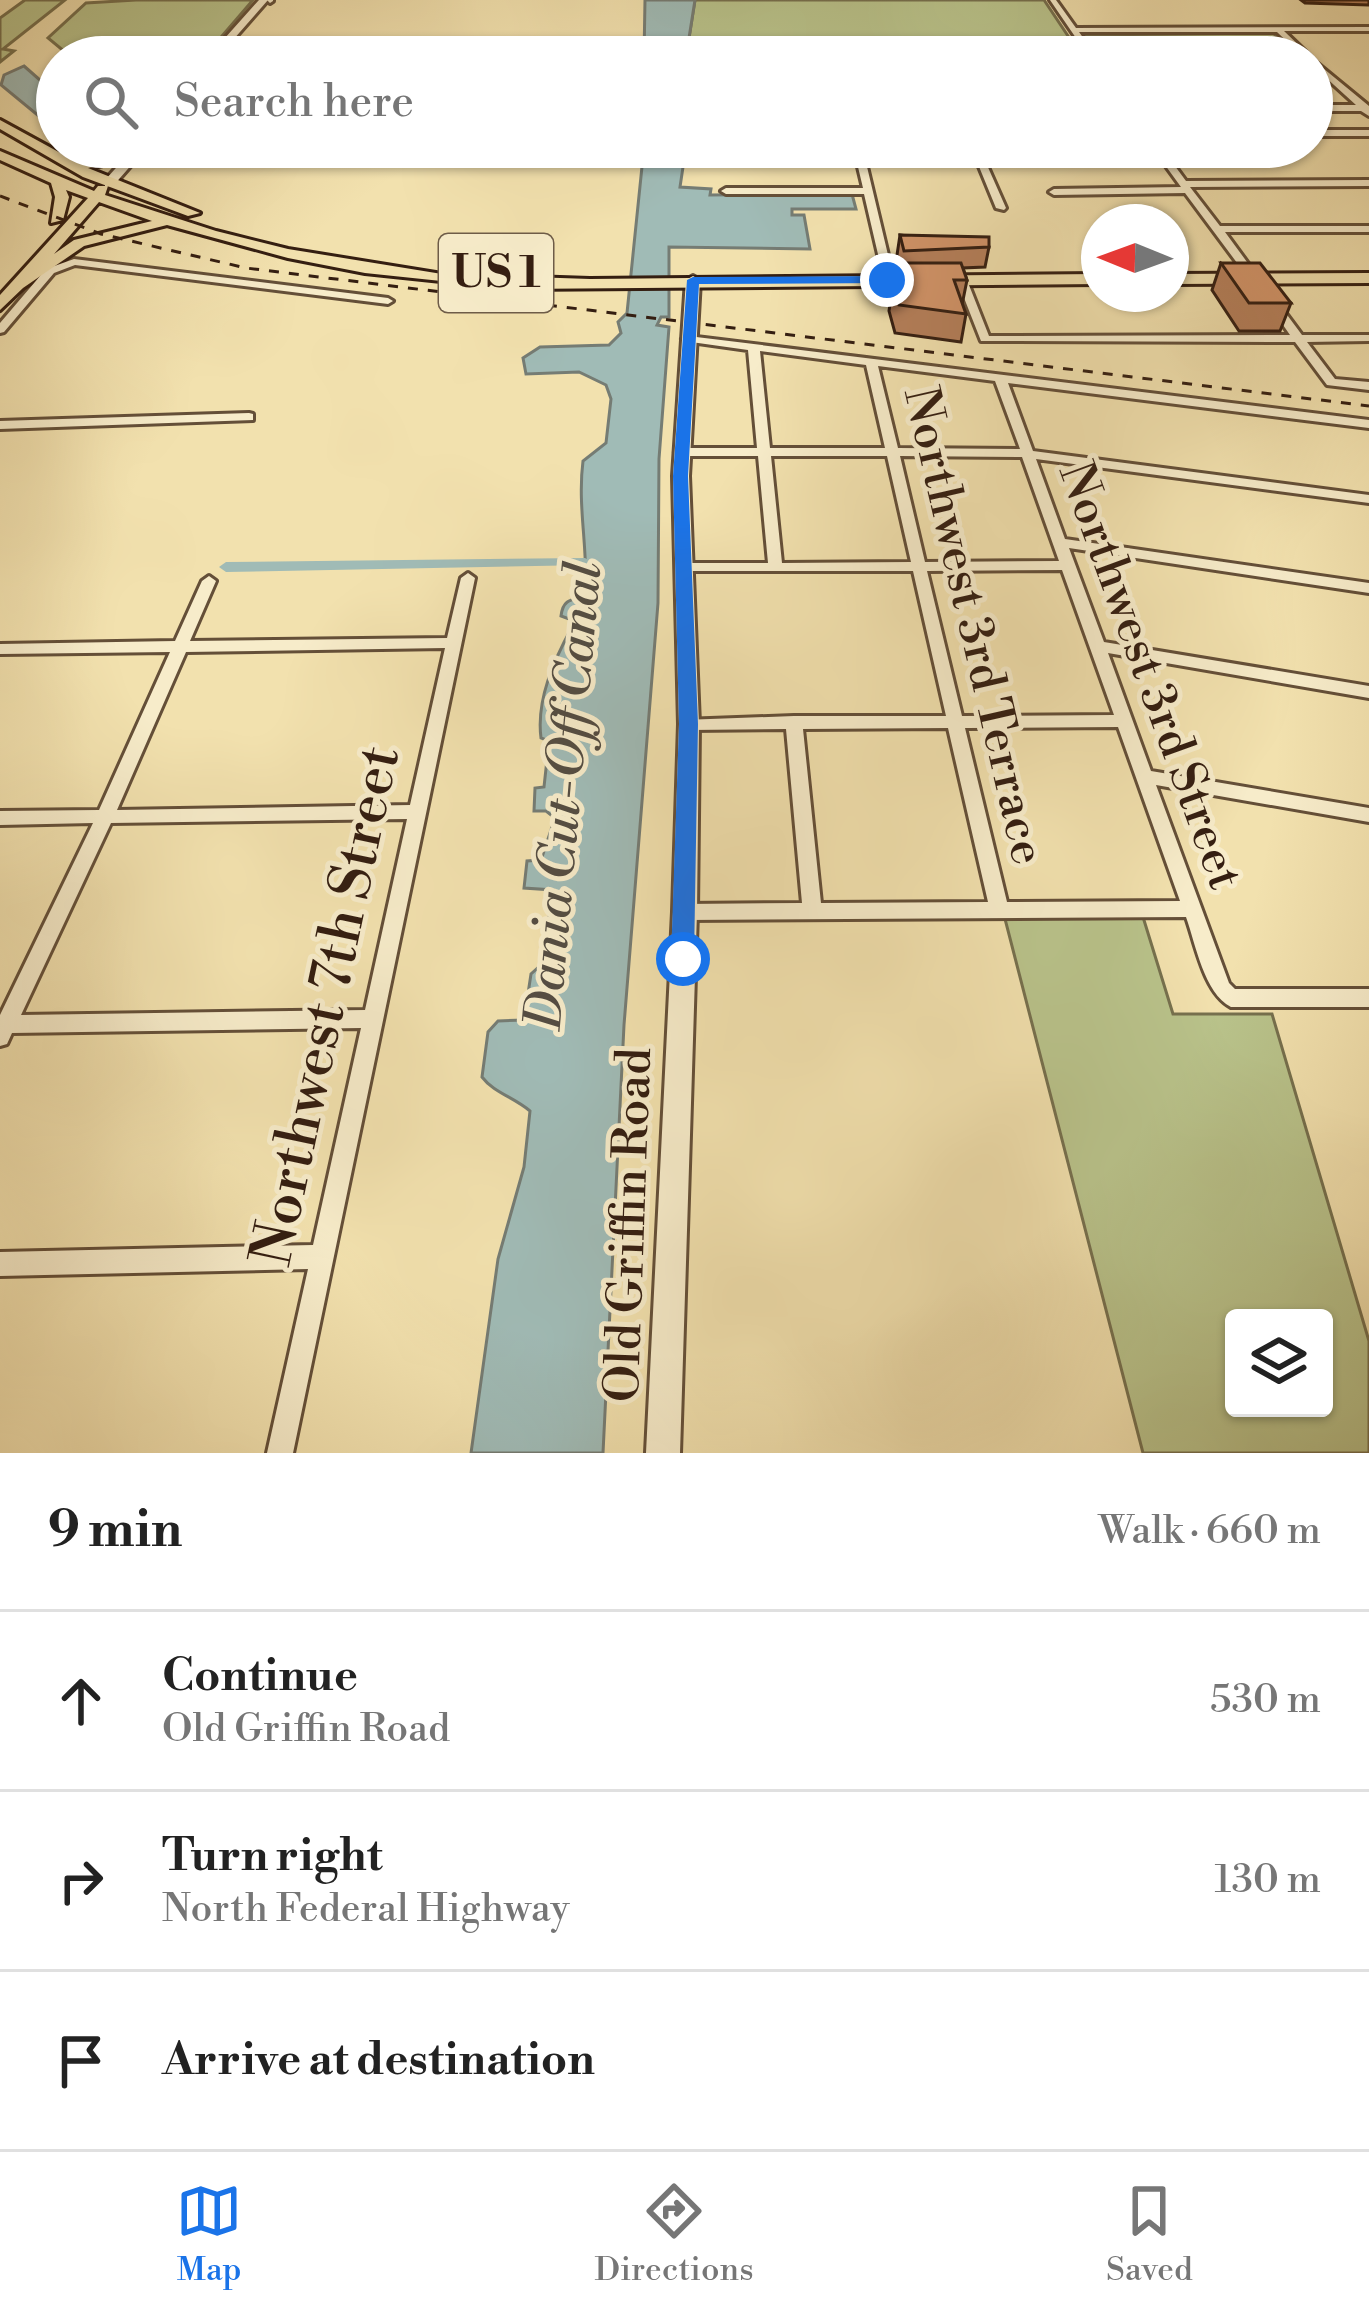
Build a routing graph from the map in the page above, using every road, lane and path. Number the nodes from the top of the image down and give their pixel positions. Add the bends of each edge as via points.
1 (269, 0) edge
2 (1053, 0) edge
3 (1075, 31) junction
4 (1369, 31) edge
5 (1280, 32) junction
6 (236, 36) edge
7 (1078, 36) edge
8 (1284, 36) edge
9 (1333, 80) edge
10 (0, 105) edge
11 (1333, 109) edge
12 (1367, 110) edge
13 (0, 124) edge
14 (1333, 133) edge
15 (1369, 133) edge
16 (36, 136) edge
17 (36, 145) edge
18 (0, 155) edge
19 (76, 168) edge
20 (112, 168) edge
21 (117, 168) edge
22 (863, 168) edge
23 (984, 168) edge
24 (1171, 168) edge
25 (103, 180) junction
26 (56, 182) junction
27 (1369, 183) edge
28 (1184, 187) junction
29 (726, 191) dead end
30 (868, 191) junction
31 (1054, 191) dead end
32 (89, 195) junction
33 (1001, 208) dead end
34 (56, 220) junction
35 (168, 222) junction
36 (1369, 229) edge
37 (1217, 230) junction
38 (360, 260) junction
39 (1255, 278) junction
40 (1369, 278) edge
41 (1081, 279) edge
42 (1189, 279) edge
43 (693, 280) junction
44 (890, 280) junction
45 (962, 280) junction
46 (9, 283) edge
47 (388, 301) dead end
48 (0, 305) edge
49 (0, 330) edge
50 (1299, 338) junction
51 (1369, 338) edge
52 (688, 339) junction
53 (754, 348) junction
54 (871, 361) junction
55 (1000, 377) junction
56 (1369, 386) edge
57 (249, 417) dead end
58 (1364, 423) edge
59 (0, 425) edge
60 (1369, 437) edge
61 (681, 452) junction
62 (892, 452) junction
63 (762, 453) junction
64 (1025, 454) junction
65 (1369, 499) edge
66 (1059, 542) junction
67 (1067, 565) junction
68 (775, 566) junction
69 (921, 566) junction
70 (685, 568) junction
71 (468, 578) dead end
72 (208, 581) dead end
73 (1369, 587) edge
74 (452, 644) junction
75 (1096, 646) junction
76 (177, 648) junction
77 (0, 649) edge
78 (1369, 692) edge
79 (1124, 721) junction
80 (794, 722) junction
81 (957, 722) junction
82 (688, 724) junction
83 (1144, 776) junction
84 (418, 812) junction
85 (1369, 815) edge
86 (0, 818) edge
87 (105, 818) junction
88 (999, 909) junction
89 (1194, 909) junction
90 (685, 912) junction
91 (812, 912) junction
92 (1369, 998) edge
93 (375, 1019) junction
94 (2, 1028) edge
95 (322, 1257) junction
96 (0, 1264) edge
97 (280, 1453) edge
98 (663, 1453) edge

1 - 6 street
2 - 3 street
3 - 4 street
3 - 5 street
3 - 7 street
4 - 5 street
5 - 8 street
9 - 12 street
10 - 16 main road
11 - 12 street
13 - 17 main road, US 1
14 - 15 street
18 - 26 main road, US 1
19 - 25 main road, US 1
20 - 25 street
21 - 25 street
22 - 30 street
23 - 33 street
24 - 28 street
25 - 32 main road
25 - 38 main road, US 1
26 - 32 main road, US 1
26 - 34 main road
27 - 28 street
28 - 31 street
28 - 37 street
29 - 30 street
30 - 44 street
32 - 34 main road
32 - 35 main road, US 1
32 - 46 main road
34 - 46 main road
35 - 38 main road, US 1 via 280,251
35 - 46 main road via 80,243
36 - 37 street
37 - 39 street
38 - 43 main road, US 1 via 499,280
39 - 40 main road
39 - 42 main road
39 - 50 street
41 - 45 main road, US 1
43 - 44 main road, US 1
43 - 52 street, Old Griffin Road
44 - 45 main road, US 1
45 - 50 street via 985,339
46 - 48 main road
47 - 49 street via 65,263
50 - 51 street
50 - 56 street via 1331,382
52 - 53 street
52 - 61 street, Old Griffin Road
53 - 54 street
53 - 63 street
54 - 55 street
54 - 62 street, Northwest 3rd Terrace
55 - 58 street
55 - 64 street, Northwest 3rd Street
57 - 59 street
58 - 60 street
61 - 63 street
61 - 70 street, Old Griffin Road
62 - 63 street
62 - 64 street
62 - 69 street, Northwest 3rd Terrace
63 - 68 street
64 - 65 street
64 - 66 street, Northwest 3rd Street
66 - 67 street, Northwest 3rd Street
66 - 73 street
67 - 69 street
67 - 75 street, Northwest 3rd Street
68 - 69 street
68 - 70 street
69 - 81 street, Northwest 3rd Terrace
70 - 82 street, Old Griffin Road
71 - 74 street, Northwest 7th Street
72 - 76 street
74 - 76 street
74 - 84 street, Northwest 7th Street
75 - 78 street
75 - 79 street, Northwest 3rd Street
76 - 77 street
76 - 87 street
79 - 81 street
79 - 83 street, Northwest 3rd Street
80 - 81 street
80 - 82 street
80 - 91 street
81 - 88 street, Northwest 3rd Terrace
82 - 90 street, Old Griffin Road
83 - 85 street
83 - 89 street, Northwest 3rd Street
84 - 87 street
84 - 93 street, Northwest 7th Street
86 - 87 street
87 - 94 street
88 - 89 street
88 - 91 street
89 - 92 street, Northwest 3rd Street via 1231,998
90 - 91 street
90 - 98 street, Old Griffin Road
93 - 94 street
93 - 95 street, Northwest 7th Street
95 - 96 street
95 - 97 street, Northwest 7th Street

